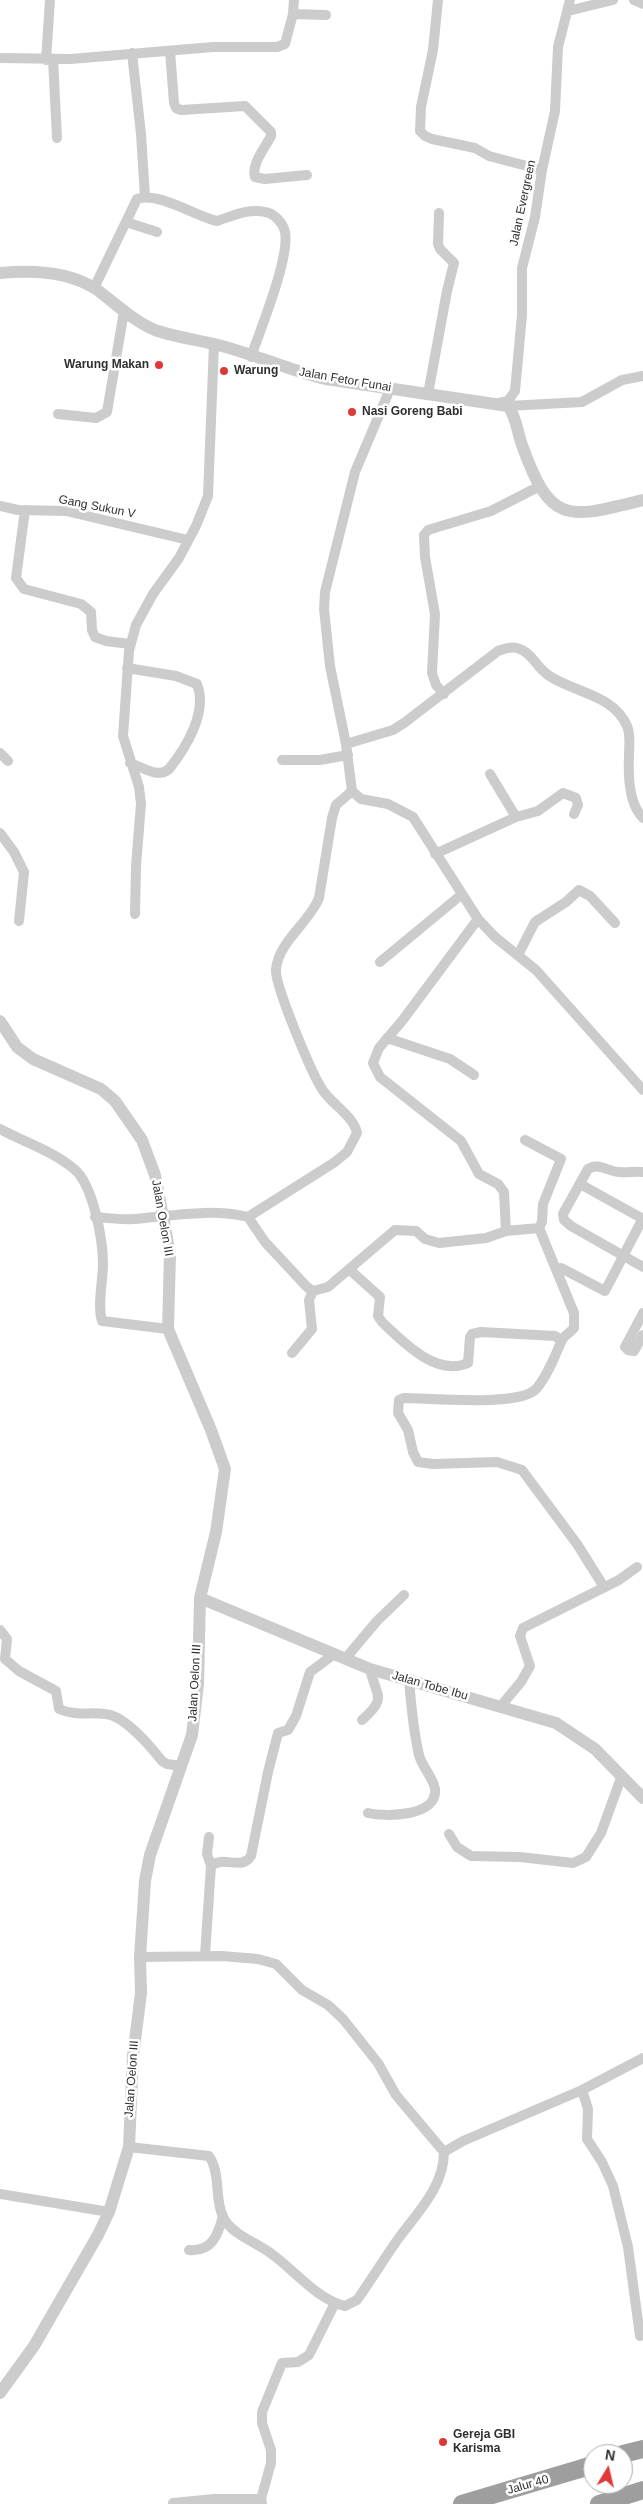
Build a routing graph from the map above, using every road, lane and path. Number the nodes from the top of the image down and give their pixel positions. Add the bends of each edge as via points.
1 (50, 0) edge
2 (294, 0) edge
3 (438, 0) edge
4 (570, 0) edge
5 (634, 0) edge
6 (608, 1) edge
7 (643, 4) edge
8 (568, 11) junction
9 (293, 14) junction
10 (326, 16) dead end
11 (170, 51) junction
12 (132, 53) junction
13 (0, 58) edge
14 (50, 59) junction
15 (57, 138) dead end
16 (542, 170) junction
17 (307, 176) dead end
18 (145, 196) junction
19 (439, 213) dead end
20 (126, 222) junction
21 (157, 232) dead end
22 (0, 273) edge
23 (94, 288) junction
24 (124, 311) junction
25 (214, 344) junction
26 (251, 357) junction
27 (643, 376) edge
28 (390, 389) junction
29 (428, 394) junction
30 (503, 405) junction
31 (58, 414) dead end
32 (540, 486) junction
33 (643, 500) edge
34 (0, 506) edge
35 (25, 510) junction
36 (188, 540) junction
37 (130, 644) junction
38 (128, 668) junction
39 (444, 694) junction
40 (346, 744) junction
41 (0, 753) edge
42 (348, 756) junction
43 (282, 760) dead end
44 (8, 761) dead end
45 (130, 763) junction
46 (490, 774) dead end
47 (352, 791) junction
48 (574, 814) dead end
49 (516, 817) junction
50 (643, 818) edge
51 (0, 833) edge
52 (435, 854) junction
53 (461, 895) junction
54 (135, 914) dead end
55 (478, 919) junction
56 (19, 921) dead end
57 (615, 922) dead end
58 (518, 955) junction
59 (380, 962) dead end
60 (0, 1021) edge
61 (387, 1038) junction
62 (474, 1075) dead end
63 (643, 1090) edge
64 (0, 1128) edge
65 (525, 1140) dead end
66 (643, 1172) edge
67 (580, 1184) junction
68 (162, 1215) junction
69 (95, 1217) junction
70 (248, 1217) junction
71 (643, 1219) edge
72 (539, 1228) junction
73 (506, 1231) junction
74 (624, 1255) junction
75 (643, 1267) edge
76 (561, 1268) dead end
77 (350, 1270) junction
78 (313, 1291) junction
79 (643, 1313) edge
80 (168, 1329) junction
81 (643, 1335) edge
82 (561, 1340) junction
83 (292, 1353) dead end
84 (637, 1567) dead end
85 (604, 1587) junction
86 (404, 1595) dead end
87 (200, 1598) junction
88 (0, 1630) edge
89 (338, 1657) junction
90 (370, 1669) junction
91 (408, 1679) junction
92 (500, 1707) junction
93 (362, 1720) dead end
94 (182, 1766) junction
95 (621, 1778) junction
96 (643, 1798) edge
97 (368, 1813) dead end
98 (449, 1834) dead end
99 (209, 1837) dead end
100 (211, 1866) junction
101 (206, 1955) junction
102 (140, 1958) junction
103 (643, 2058) edge
104 (582, 2090) junction
105 (128, 2147) junction
106 (444, 2152) junction
107 (0, 2194) edge
108 (109, 2212) junction
109 (223, 2216) junction
110 (189, 2250) dead end
111 (335, 2303) junction
112 (640, 2336) dead end
113 (0, 2394) edge
114 (583, 2468) edge
115 (643, 2490) edge
116 (262, 2502) edge
117 (174, 2503) edge
118 (462, 2504) edge
119 (599, 2504) edge

1 - 14 street
2 - 9 street
3 - 16 street via 420,131 432,140 475,148 489,156
4 - 8 street, Jalan Evergreen
5 - 7 street
6 - 8 street
8 - 16 street, Jalan Evergreen via 558,47 555,111
9 - 10 street
9 - 11 street via 285,44 277,47
11 - 12 street
11 - 17 street via 176,108 245,106 271,132 255,164 255,177
12 - 14 street
12 - 18 street
13 - 14 street
14 - 15 street
16 - 30 street, Jalan Evergreen via 535,217 522,268 522,315 515,391
18 - 20 street via 135,200
18 - 26 street via 179,205 214,221 251,210 267,212 279,220 285,232 285,246 277,283
19 - 29 street via 438,244 454,263
20 - 21 street
20 - 23 street
22 - 23 street, Jalan Fetor Funai via 50,273
23 - 24 street, Jalan Fetor Funai
24 - 25 street, Jalan Fetor Funai via 170,336
24 - 31 street via 107,412 96,418
25 - 26 street, Jalan Fetor Funai
25 - 36 street via 210,488
26 - 28 street, Jalan Fetor Funai via 326,379
27 - 30 street via 622,380 582,402
28 - 29 street, Jalan Fetor Funai
28 - 40 street via 355,472 325,592 330,666
29 - 30 street, Jalan Fetor Funai
30 - 32 street via 513,413 522,446
32 - 33 street via 558,507 576,514
32 - 39 street via 491,512 428,530 424,535 435,614 432,673
34 - 35 street, Gang Sukun V
35 - 36 street, Gang Sukun V via 89,515
35 - 37 street via 16,578 18,584 24,589 81,604 91,612 95,637
36 - 37 street via 153,594
37 - 38 street
38 - 45 street via 123,736
38 - 45 street via 186,678 197,684 199,694 194,728 169,769 157,774
39 - 40 street via 393,730
39 - 50 street via 498,652 510,647 535,659 546,674 559,682 611,705 628,726 632,791 636,809
40 - 42 street
41 - 44 street
42 - 43 street
42 - 47 street
45 - 54 street via 141,804
46 - 49 street
47 - 52 street via 361,799 388,804 413,817
47 - 70 street via 336,805 316,906 286,945 276,975 322,1089 353,1123 357,1133 347,1152 335,1162
48 - 49 street via 578,804 576,798 563,793 538,811
49 - 52 street
51 - 56 street via 24,872
52 - 53 street
53 - 55 street
53 - 59 street
55 - 58 street
55 - 61 street
57 - 58 street via 580,890 535,922
58 - 63 street via 536,970
60 - 68 street, Jalan Oelon III via 17,1047 33,1059 87,1081 115,1101 147,1151
61 - 62 street via 450,1059
61 - 73 street via 373,1059 374,1069 394,1089 462,1141 479,1174 502,1187
64 - 69 street via 75,1170 89,1194
65 - 72 street via 562,1159 542,1204
66 - 67 street via 618,1172 592,1166
67 - 71 street
67 - 74 street via 565,1207 564,1220
68 - 69 street via 134,1219
68 - 70 street via 237,1214
68 - 80 street, Jalan Oelon III via 170,1264
69 - 80 street via 103,1262 101,1320
70 - 78 street via 265,1242
71 - 74 street
72 - 73 street
72 - 82 street via 574,1313 574,1328
73 - 77 street via 486,1238 439,1243 425,1239 416,1231 396,1230
74 - 75 street
74 - 76 street via 606,1291
77 - 78 street via 328,1287
77 - 82 street via 380,1297 378,1316 382,1322 430,1361 450,1365 468,1363 470,1337 481,1332 555,1336
78 - 83 street via 309,1300 312,1329
79 - 81 street via 625,1347 634,1351
80 - 87 street, Jalan Oelon III via 225,1469 216,1532
82 - 85 street via 538,1388 530,1393 502,1399 459,1401 404,1398 399,1400 397,1410 420,1463 497,1462 522,1470 577,1544
84 - 85 street
85 - 92 street via 523,1628 520,1636 530,1666
86 - 89 street
87 - 89 street, Jalan Tobe Ibu
87 - 94 street, Jalan Oelon III via 196,1702 192,1734
88 - 94 street via 7,1639 5,1659 19,1671 56,1691 59,1709 68,1713 117,1716 162,1761
89 - 90 street, Jalan Tobe Ibu
89 - 100 street via 310,1672 296,1716 288,1730 278,1732 249,1860 242,1864 219,1862
90 - 91 street, Jalan Tobe Ibu
90 - 93 street via 380,1698 377,1706
91 - 92 street, Jalan Tobe Ibu
91 - 97 street via 420,1757 432,1782 434,1796 430,1804 412,1813
92 - 95 street, Jalan Tobe Ibu via 556,1723 574,1733 595,1749
94 - 102 street, Jalan Oelon III via 150,1855
95 - 96 street, Jalan Tobe Ibu
95 - 98 street via 601,1833 586,1857 573,1863 470,1856 457,1847
99 - 100 street via 207,1854
100 - 101 street
101 - 102 street
101 - 106 street via 267,1960 282,1969 302,1990 336,2011 378,2063 396,2095
102 - 105 street, Jalan Oelon III via 141,1992 133,2056
103 - 104 street
104 - 106 street
104 - 112 street via 588,2109 587,2139 610,2178 628,2246
105 - 108 street, Jalan Oelon III
105 - 109 street via 209,2156 214,2166
106 - 111 street via 436,2186 357,2300 348,2306
107 - 108 street
108 - 113 street, Jalan Oelon III via 34,2346
109 - 110 street via 217,2238 204,2248
109 - 111 street via 232,2228 273,2254
111 - 116 street via 309,2355 298,2362 282,2363 263,2406 262,2423 271,2463
114 - 118 highway, Jalur 40
115 - 119 highway
116 - 117 street via 214,2499

